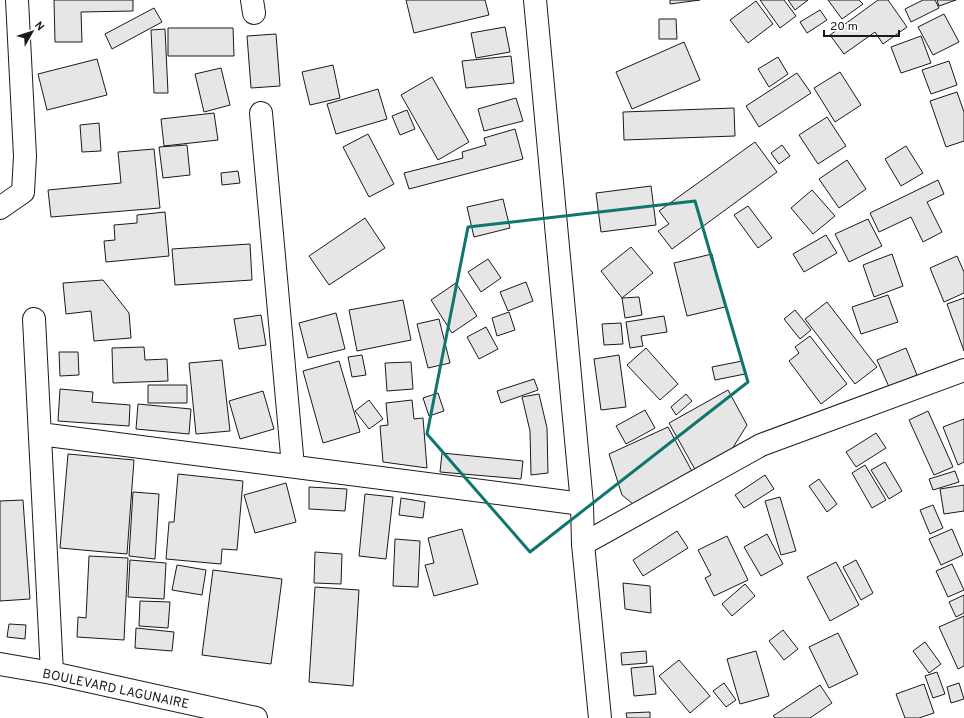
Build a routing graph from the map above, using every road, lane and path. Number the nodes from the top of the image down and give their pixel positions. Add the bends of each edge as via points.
1 (17, 0) edge
2 (535, 0) edge
3 (261, 113) dead end
4 (0, 208) edge
5 (34, 318) dead end
6 (964, 370) edge
7 (40, 434) junction
8 (293, 466) junction
9 (582, 504) junction
10 (584, 544) junction
11 (0, 664) edge
12 (52, 673) junction
13 (256, 718) edge
14 (600, 718) edge

1 - 4 street via 25,156 23,192
2 - 9 street
3 - 8 street
5 - 7 street
6 - 10 street via 761,445
7 - 8 street
7 - 12 street
8 - 9 street
9 - 10 street
10 - 14 street
11 - 12 street, BOULEVARD LAGUNAIRE
12 - 13 street, BOULEVARD LAGUNAIRE

